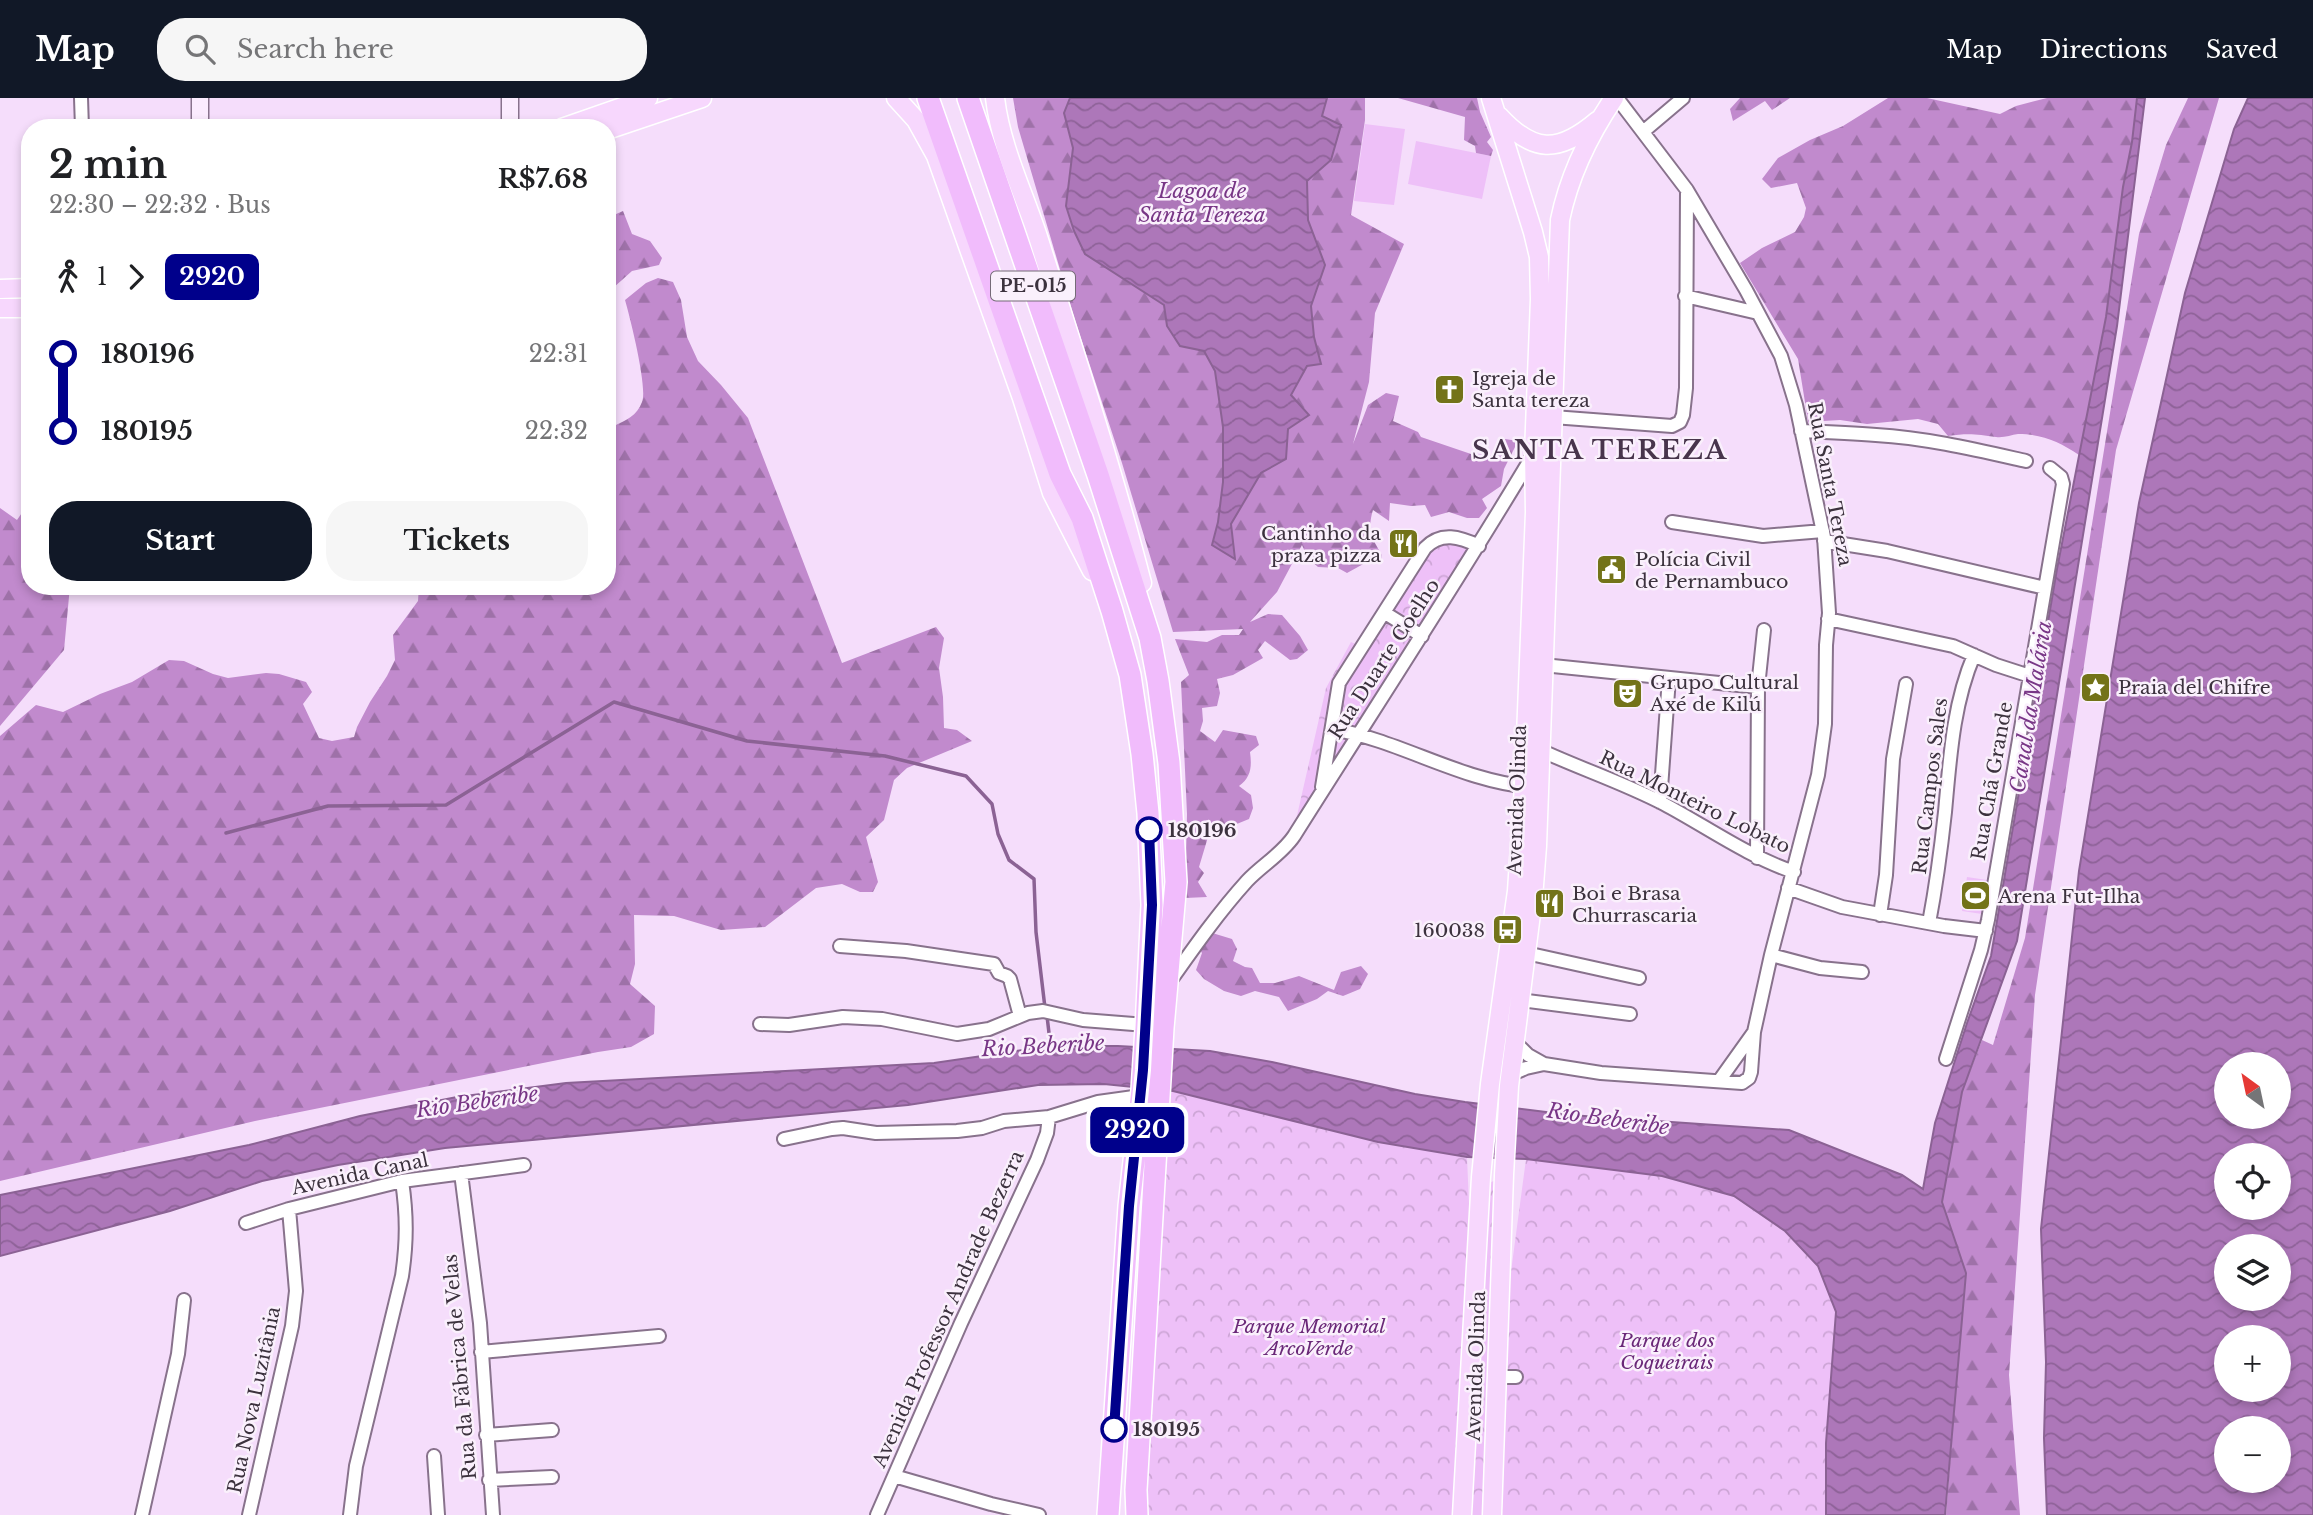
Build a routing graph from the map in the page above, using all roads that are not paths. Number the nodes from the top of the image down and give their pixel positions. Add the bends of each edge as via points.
1 (81, 98) edge
2 (200, 98) edge
3 (510, 98) edge
4 (648, 98) edge
5 (702, 98) edge
6 (896, 98) edge
7 (928, 98) edge
8 (968, 98) edge
9 (995, 98) edge
10 (1615, 98) edge
11 (1683, 98) edge
12 (1494, 103) edge
13 (82, 119) edge
14 (200, 119) edge
15 (510, 119) edge
16 (588, 119) edge
17 (1600, 119) junction
18 (616, 127) edge
19 (1644, 131) junction
20 (1687, 190) junction
21 (21, 288) edge
22 (0, 289) edge
23 (1685, 296) junction
24 (0, 308) edge
25 (21, 308) edge
26 (1758, 313) junction
27 (1553, 417) junction
28 (1801, 431) junction
29 (1534, 453) junction
30 (2026, 461) dead end
31 (2050, 468) dead end
32 (1672, 522) dead end
33 (1823, 536) junction
34 (1479, 546) junction
35 (2045, 588) junction
36 (1112, 611) junction
37 (1385, 613) junction
38 (1828, 619) junction
39 (1764, 630) dead end
40 (1422, 636) junction
41 (1150, 638) junction
42 (1973, 654) junction
43 (1544, 665) junction
44 (2030, 676) junction
45 (1669, 678) junction
46 (1906, 684) dead end
47 (1758, 687) junction
48 (1332, 729) junction
49 (1358, 733) junction
50 (1540, 751) junction
51 (1532, 787) junction
52 (1321, 794) junction
53 (1660, 802) junction
54 (1758, 858) junction
55 (1794, 872) junction
56 (1788, 888) junction
57 (1881, 915) junction
58 (1929, 923) junction
59 (1986, 931) junction
60 (840, 946) dead end
61 (1526, 953) junction
62 (1771, 955) junction
63 (1862, 972) dead end
64 (1639, 978) dead end
65 (1168, 983) junction
66 (1520, 1000) junction
67 (1630, 1014) dead end
68 (1020, 1016) junction
69 (760, 1024) dead end
70 (1152, 1027) junction
71 (1755, 1032) junction
72 (1514, 1041) junction
73 (1946, 1059) dead end
74 (1544, 1064) junction
75 (1510, 1081) junction
76 (1719, 1081) junction
77 (1148, 1093) junction
78 (1049, 1117) junction
79 (784, 1139) dead end
80 (524, 1165) dead end
81 (460, 1173) junction
82 (402, 1181) junction
83 (289, 1209) junction
84 (246, 1223) dead end
85 (184, 1300) dead end
86 (659, 1336) dead end
87 (481, 1352) junction
88 (1497, 1377) junction
89 (1516, 1377) dead end
90 (552, 1430) dead end
91 (486, 1435) junction
92 (435, 1456) dead end
93 (894, 1476) junction
94 (552, 1477) dead end
95 (489, 1480) junction
96 (1025, 1514) edge
97 (142, 1515) edge
98 (249, 1515) edge
99 (350, 1515) edge
100 (438, 1515) edge
101 (492, 1515) edge
102 (877, 1515) edge
103 (1039, 1515) edge
104 (1108, 1515) edge
105 (1137, 1515) edge
106 (1462, 1515) edge
107 (1492, 1515) edge

1 - 13 street
2 - 14 street
3 - 15 street
4 - 16 main road
5 - 18 main road
6 - 36 main road via 916,120 936,156 1052,493
7 - 36 highway, PE-015
8 - 41 highway, PE-015
9 - 41 main road via 1000,131 1036,229 1126,524 1142,583
10 - 17 main road, Avenida Olinda
10 - 19 street, Rua Santa Tereza
11 - 19 street
12 - 17 main road via 1513,131 1526,141 1543,145 1572,139
12 - 29 main road, Avenida Olinda via 1539,257
17 - 27 main road, Avenida Olinda via 1570,180 1560,220
19 - 20 street, Rua Santa Tereza
20 - 23 street
20 - 26 street, Rua Santa Tereza
21 - 22 main road
23 - 26 street
23 - 27 street via 1686,388 1680,422 1672,426
24 - 25 main road
26 - 28 street, Rua Santa Tereza via 1788,375
27 - 43 main road, Avenida Olinda
28 - 30 street via 1909,438
28 - 33 street, Rua Santa Tereza
29 - 34 street, Rua Duarte Coelho
29 - 51 main road, Avenida Olinda
31 - 35 street, Rua Chã Grande via 2063,484
32 - 33 street via 1763,536
33 - 35 street
33 - 38 street, Rua Santa Tereza
34 - 37 street, Rua Duarte Coelho via 1461,538 1432,541
34 - 40 street, Rua Duarte Coelho
35 - 44 street, Rua Chã Grande
36 - 70 highway, PE-015 via 1130,675 1148,813
37 - 40 street
37 - 48 street, Rua Duarte Coelho via 1339,683
38 - 42 street
38 - 55 street, Rua Santa Tereza via 1825,724
39 - 47 street
40 - 49 street, Rua Duarte Coelho
41 - 65 highway, PE-015 via 1173,813 1176,882
42 - 44 street
42 - 58 street, Rua Campos Sales via 1955,718
43 - 45 street
43 - 50 main road, Avenida Olinda
44 - 59 street, Rua Chã Grande
45 - 47 street
45 - 53 street
46 - 57 street via 1893,759
47 - 54 street
48 - 49 street
48 - 52 street, Rua Duarte Coelho
49 - 51 street via 1467,773
49 - 52 street, Rua Duarte Coelho
50 - 51 main road, Avenida Olinda
50 - 53 street, Rua Monteiro Lobato
51 - 61 main road, Avenida Olinda via 1533,898
51 - 106 main road, Avenida Olinda via 1481,1177
52 - 65 street, Rua Duarte Coelho via 1290,842 1228,902
53 - 54 street, Rua Monteiro Lobato
54 - 55 street, Rua Monteiro Lobato
55 - 56 street, Rua Santa Tereza
56 - 57 street
56 - 62 street, Rua Santa Tereza
57 - 58 street
58 - 59 street
59 - 73 street, Rua Chã Grande
60 - 68 street via 994,964 1010,979
61 - 64 street
61 - 66 main road, Avenida Olinda
62 - 63 street via 1820,968
62 - 71 street, Rua Santa Tereza
65 - 70 highway, PE-015
66 - 67 street
66 - 72 main road, Avenida Olinda
68 - 69 street via 957,1034 883,1019 844,1017
68 - 70 street via 1048,1012
70 - 77 highway, PE-015
71 - 76 street
71 - 76 street, Rua Santa Tereza via 1749,1077 1742,1083
72 - 74 street
72 - 75 main road, Avenida Olinda
74 - 75 street via 1526,1068
74 - 76 street
75 - 88 main road, Avenida Olinda
77 - 78 street via 1098,1101
77 - 104 highway, PE-015 via 1129,1206
77 - 105 highway, PE-015
78 - 79 street via 957,1131 876,1133 843,1128
78 - 93 street, Avenida Professor Andrade Bezerra via 1037,1160
80 - 81 street, Avenida Canal
81 - 82 street, Avenida Canal
81 - 87 street, Rua da Fábrica de Velas
82 - 83 street, Avenida Canal
82 - 99 street via 407,1215 402,1276 356,1466
83 - 84 street, Avenida Canal
83 - 98 street, Rua Nova Luzitânia via 296,1291 292,1326
85 - 97 street via 178,1354
86 - 87 street
87 - 91 street, Rua da Fábrica de Velas
88 - 89 street
88 - 107 main road, Avenida Olinda
90 - 91 street
91 - 95 street, Rua da Fábrica de Velas
92 - 100 street
93 - 96 street
93 - 102 street, Avenida Professor Andrade Bezerra
94 - 95 street
95 - 101 street, Rua da Fábrica de Velas
96 - 103 street

